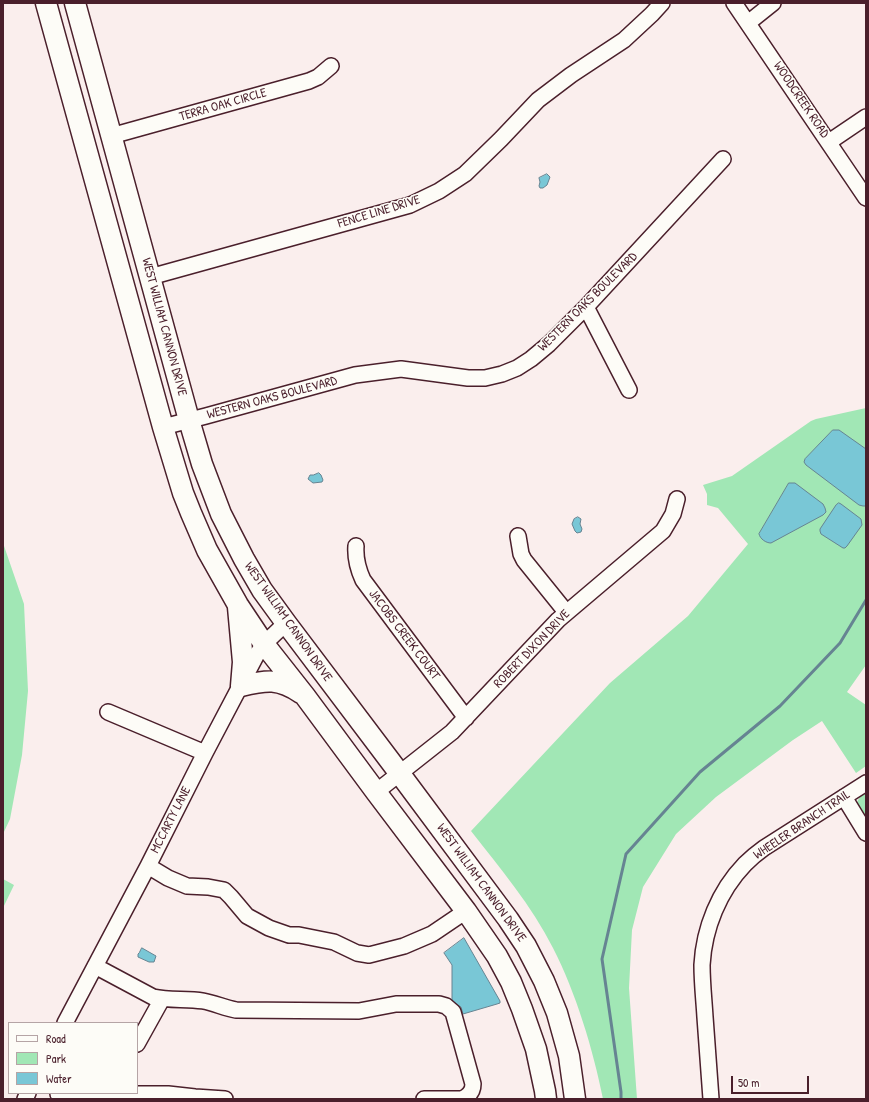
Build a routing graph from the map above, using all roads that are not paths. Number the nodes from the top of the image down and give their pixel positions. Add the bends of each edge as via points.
1 (46, 3) edge
2 (75, 3) edge
3 (662, 3) edge
4 (734, 3) edge
5 (773, 3) edge
6 (748, 22) junction
7 (331, 66) dead end
8 (866, 117) edge
9 (111, 136) junction
10 (829, 142) junction
11 (723, 159) dead end
12 (866, 198) edge
13 (150, 277) junction
14 (586, 307) junction
15 (629, 390) dead end
16 (189, 420) junction
17 (163, 427) junction
18 (677, 499) dead end
19 (518, 536) dead end
20 (356, 546) dead end
21 (238, 605) junction
22 (566, 612) junction
23 (286, 623) junction
24 (264, 644) junction
25 (241, 686) junction
26 (305, 696) junction
27 (108, 712) dead end
28 (466, 718) junction
29 (205, 753) junction
30 (400, 774) junction
31 (866, 783) edge
32 (376, 792) junction
33 (844, 797) junction
34 (866, 833) edge
35 (148, 866) junction
36 (466, 911) junction
37 (97, 962) junction
38 (162, 999) junction
39 (66, 1022) edge
40 (138, 1042) edge
41 (58, 1094) edge
42 (118, 1094) edge
43 (225, 1099) edge
44 (424, 1099) edge
45 (546, 1099) edge
46 (575, 1099) edge
47 (711, 1099) edge

1 - 17 main road, WEST WILLIAM CANNON DRIVE
2 - 9 main road, WEST WILLIAM CANNON DRIVE
3 - 13 street, FENCE LINE DRIVE via 624,40 545,94 465,174 439,191 410,205
4 - 6 street, WOODCREEK ROAD
5 - 6 street
6 - 10 street, WOODCREEK ROAD
7 - 9 street, TERRA OAK CIRCLE via 309,81
8 - 10 street
9 - 13 main road, WEST WILLIAM CANNON DRIVE
10 - 12 street, WOODCREEK ROAD
11 - 14 street, WESTERN OAKS BOULEVARD
13 - 16 main road, WEST WILLIAM CANNON DRIVE
14 - 15 street
14 - 16 street, WESTERN OAKS BOULEVARD via 531,359 502,374 468,378 401,369 373,372
16 - 17 street, WESTERN OAKS BOULEVARD
16 - 23 main road, WEST WILLIAM CANNON DRIVE via 204,471 227,527 262,590
17 - 21 main road, WEST WILLIAM CANNON DRIVE via 190,513 207,550
18 - 22 street, ROBERT DIXON DRIVE via 673,514 663,530
19 - 22 street via 524,560
20 - 28 street, JACOBS CREEK COURT via 357,567 363,580
21 - 24 main road, WEST WILLIAM CANNON DRIVE
21 - 25 main road via 243,662
22 - 28 street, ROBERT DIXON DRIVE
23 - 24 street, MCCARTY LANE
23 - 30 main road, WEST WILLIAM CANNON DRIVE
24 - 25 street, MCCARTY LANE
24 - 26 main road, WEST WILLIAM CANNON DRIVE
25 - 26 main road via 258,682 281,682
25 - 29 street, MCCARTY LANE
26 - 32 main road, WEST WILLIAM CANNON DRIVE
27 - 29 street
28 - 30 street, ROBERT DIXON DRIVE
29 - 35 street, MCCARTY LANE
30 - 32 street, ROBERT DIXON DRIVE
30 - 46 main road, WEST WILLIAM CANNON DRIVE via 526,946 557,1013
31 - 33 street, WHEELER BRANCH TRAIL
32 - 36 main road, WEST WILLIAM CANNON DRIVE
33 - 34 street
33 - 47 street, WHEELER BRANCH TRAIL via 753,857 728,884 715,909 708,926 702,967
35 - 36 street via 187,886 224,890 247,916 269,928 290,935 334,942 357,953 369,955 404,946 432,934
35 - 37 street, MCCARTY LANE
36 - 45 main road, WEST WILLIAM CANNON DRIVE via 497,956 511,982 536,1049
37 - 38 street via 144,985
37 - 39 street, MCCARTY LANE
38 - 40 street
38 - 44 street via 202,1001 236,1010 359,1011 396,1004 446,1006 453,1012 473,1089 462,1099
41 - 42 street
42 - 43 street via 168,1094

